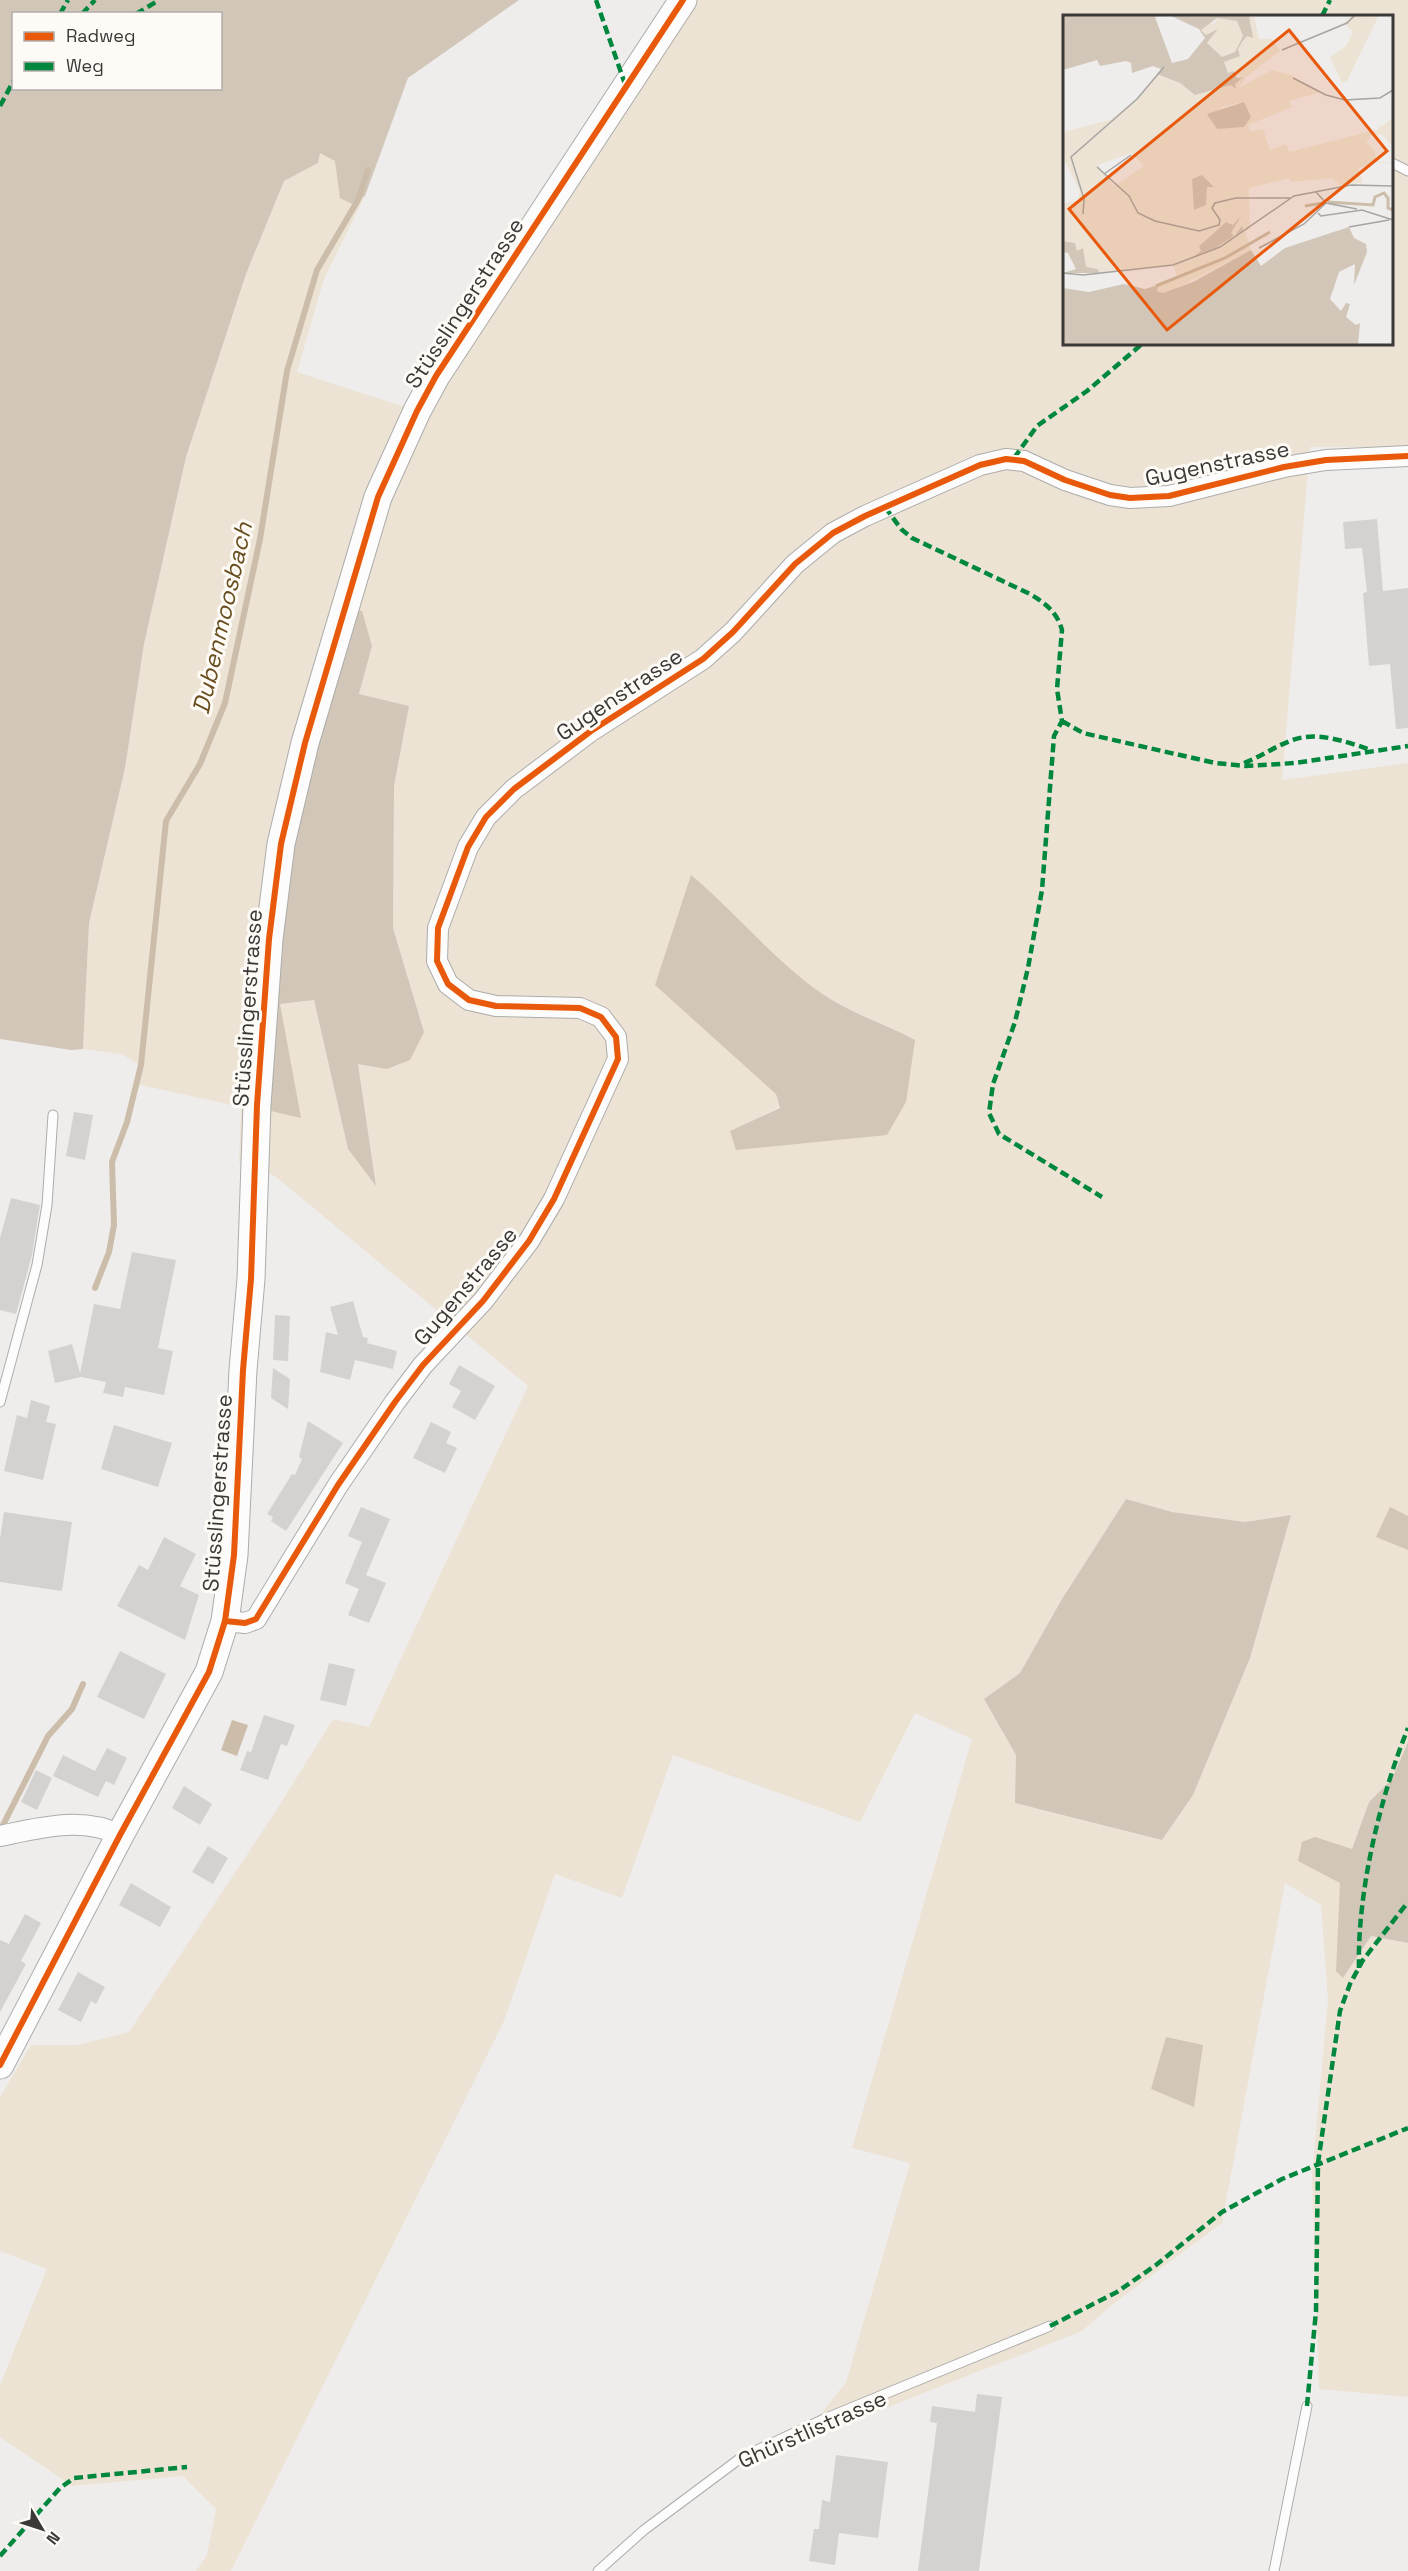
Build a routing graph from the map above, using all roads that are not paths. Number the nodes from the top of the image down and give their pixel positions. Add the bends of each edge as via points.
1 (683, 0) edge
2 (1393, 164) edge
3 (1408, 171) edge
4 (1408, 456) edge
5 (53, 1115) dead end
6 (0, 1402) edge
7 (225, 1621) junction
8 (120, 1835) junction
9 (0, 1836) edge
10 (0, 2065) edge
11 (1050, 2326) dead end
12 (1308, 2406) dead end
13 (598, 2571) edge
14 (1274, 2571) edge

1 - 7 street, Stüsslingerstrasse via 436,376 417,411 378,497 308,732 281,844 269,939 234,1555
2 - 3 lane
4 - 7 street, Gugenstrasse via 1295,465 1150,498 1092,490 1014,459 980,465 832,533 795,564 703,659 591,731 514,789 486,817 468,847 438,928 437,961 448,984 469,1000 496,1006 580,1008 601,1017 616,1037 618,1059 554,1199 529,1241 483,1301 423,1365 395,1402 338,1485 256,1619 244,1623
5 - 6 lane via 47,1205 37,1265
7 - 8 street, Stüsslingerstrasse via 209,1672
8 - 9 street via 85,1824 47,1826
8 - 10 street, Stüsslingerstrasse
11 - 13 lane, Ghürstlistrasse via 742,2457 644,2530
12 - 14 lane

